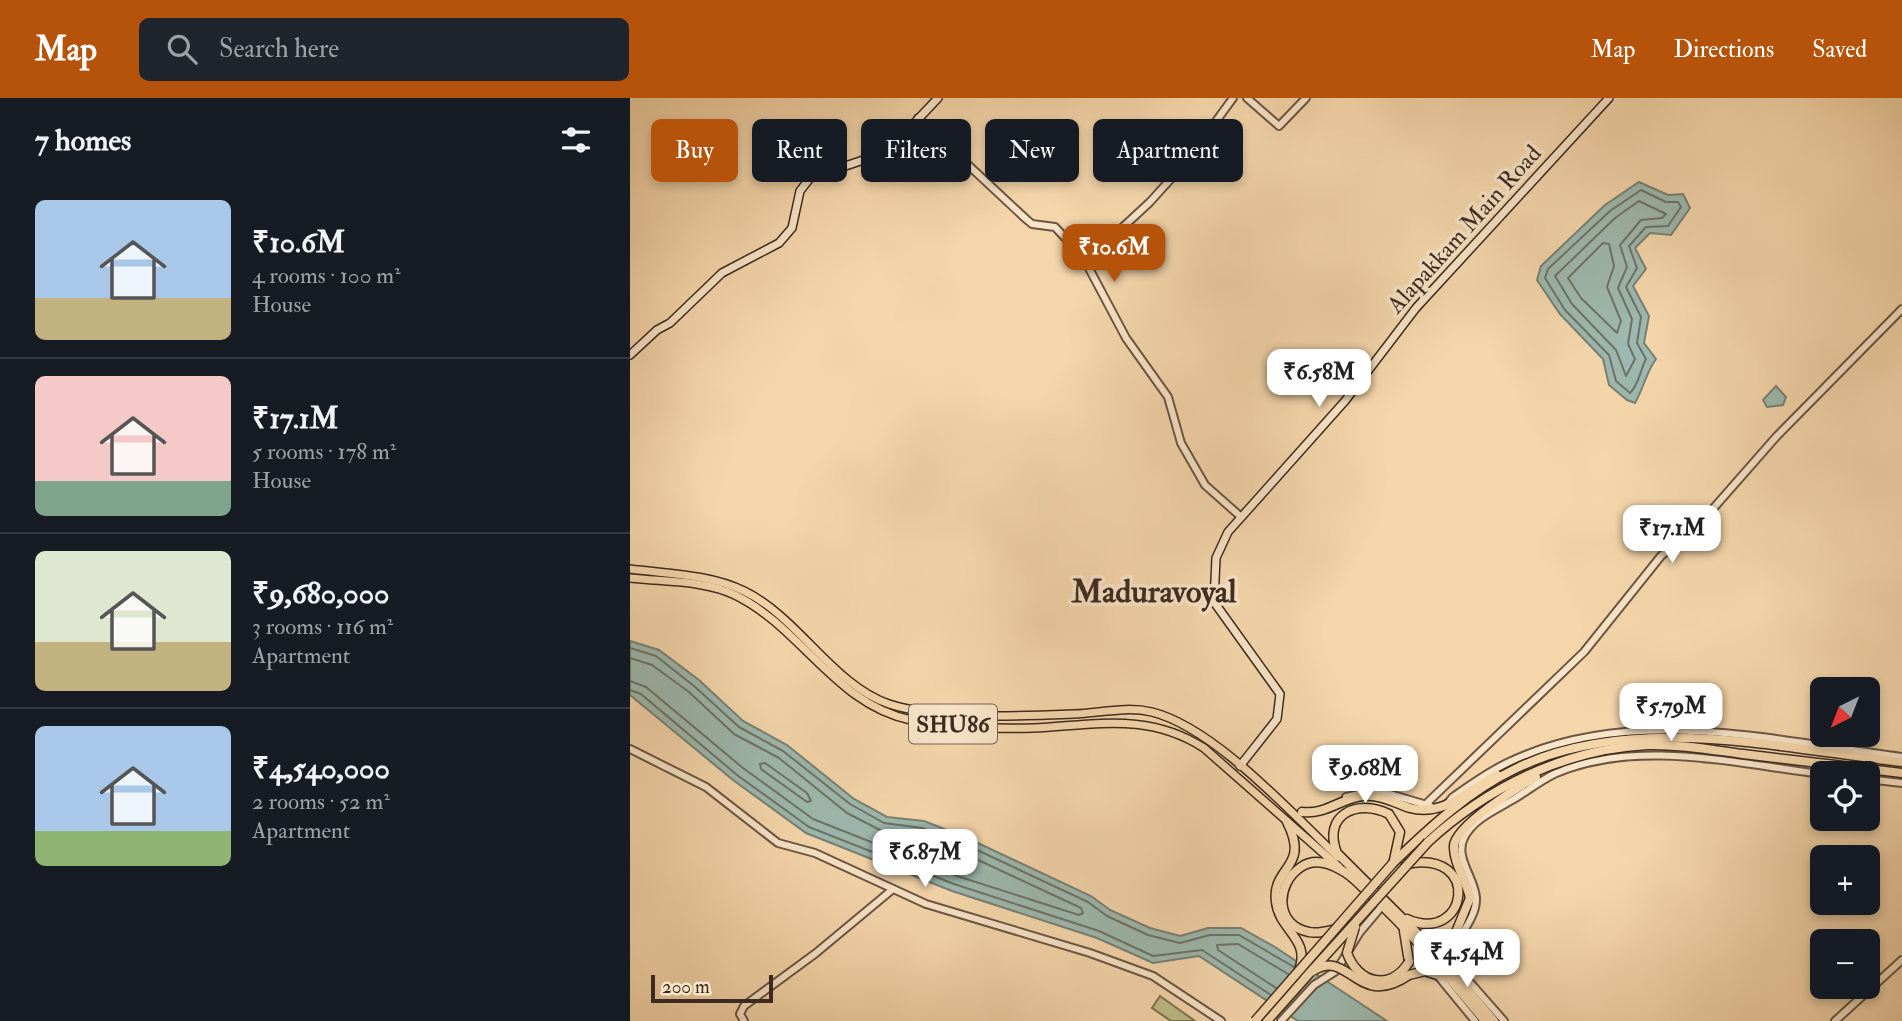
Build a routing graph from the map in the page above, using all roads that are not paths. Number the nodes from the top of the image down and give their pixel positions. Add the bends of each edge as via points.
1 (938, 98) edge
2 (1233, 98) edge
3 (1247, 98) edge
4 (1306, 98) edge
5 (1609, 98) edge
6 (918, 118) junction
7 (1090, 267) junction
8 (1902, 309) edge
9 (630, 355) edge
10 (1240, 516) junction
11 (630, 569) edge
12 (630, 578) edge
13 (792, 632) junction
14 (1066, 714) junction
15 (1066, 726) junction
16 (630, 749) edge
17 (1902, 757) edge
18 (1562, 761) junction
19 (1902, 762) edge
20 (1240, 766) junction
21 (1515, 769) junction
22 (1810, 773) edge
23 (1902, 773) edge
24 (1880, 780) edge
25 (1902, 783) edge
26 (1283, 805) junction
27 (1430, 806) junction
28 (1445, 806) junction
29 (1302, 812) joint
30 (1287, 822) junction
31 (1393, 863) junction
32 (1406, 863) junction
33 (1344, 866) junction
34 (1294, 867) junction
35 (893, 889) junction
36 (1382, 906) junction
37 (1366, 909) junction
38 (1402, 922) junction
39 (1336, 929) junction
40 (1902, 960) edge
41 (1302, 975) junction
42 (1437, 975) junction
43 (1455, 975) junction
44 (1471, 1010) junction
45 (1283, 1018) edge
46 (744, 1021) edge
47 (1221, 1021) edge
48 (1255, 1021) edge
49 (1267, 1021) edge
50 (1475, 1021) edge
51 (1485, 1021) edge
52 (1494, 1021) edge
53 (1504, 1021) edge
54 (1835, 1021) edge

1 - 6 main road
2 - 7 street via 1187,161 1108,240
3 - 4 street via 1279,126
5 - 10 main road, Alapakkam Main Road via 1416,308 1345,401
6 - 7 street via 1026,219 1037,225 1050,224 1061,232
6 - 9 main road via 875,156 810,178 800,191 792,228 779,243 722,273
7 - 10 street via 1126,338 1168,397 1181,443 1199,475 1212,493
8 - 27 street via 1776,437 1704,519 1661,556 1584,652
10 - 20 main road, Alapakkam Main Road via 1216,558 1213,600 1280,694 1278,719
11 - 13 main road, SHU86 via 722,582 745,591
12 - 13 main road, SHU86 via 712,586 734,594
13 - 14 main road, SHU86 via 865,692 887,703 936,712
13 - 15 main road, SHU86 via 848,691 884,712 943,724
14 - 15 main road
14 - 20 main road, SHU86 via 1151,712 1190,726
15 - 30 main road, SHU86 via 1128,722 1185,736
16 - 35 street via 706,787 778,843 815,853
17 - 28 street via 1700,730 1616,733 1507,762
18 - 23 highway via 1602,750 1649,745
18 - 32 highway, bridge via 1458,814
18 - 43 highway via 1464,827 1455,839 1453,849 1470,898 1449,949
19 - 21 highway via 1651,736 1569,750
20 - 26 main road, SHU86
21 - 28 highway
21 - 31 highway via 1439,818
22 - 43 street via 1692,758 1626,756 1557,773 1485,816 1462,841 1461,853 1476,899 1453,952
24 - 25 street
26 - 29 street
26 - 33 main road, SHU86
27 - 28 highway
27 - 29 highway via 1426,811 1364,796 1327,810
30 - 33 main road, SHU86
30 - 34 highway via 1296,844
31 - 33 highway via 1400,838 1392,817 1372,806 1352,810 1334,829 1333,844
31 - 39 highway, bridge
32 - 37 highway, bridge
32 - 38 highway via 1440,863 1456,878 1459,895 1454,911 1437,924
33 - 34 highway via 1315,862
33 - 36 highway, SHU86
33 - 38 highway, SHU86
34 - 39 highway via 1282,891 1289,918 1308,932
34 - 41 highway via 1282,875 1275,895 1279,914 1301,948
35 - 46 street via 744,1006 740,1014
35 - 47 street via 926,904 1153,976
36 - 38 highway, SHU86
36 - 45 street via 1336,971 1314,985
37 - 38 highway, bridge via 1348,941 1347,953 1354,969 1364,977 1383,980 1398,974 1409,962
37 - 41 highway, bridge
38 - 43 highway, SHU86
39 - 41 highway, bridge
40 - 54 street
41 - 42 highway, bridge via 1337,966 1361,983 1378,988 1421,971
41 - 48 highway, bridge
41 - 49 highway
42 - 43 highway
42 - 44 street
43 - 44 highway
43 - 52 highway
43 - 53 street
44 - 50 street
44 - 51 highway

